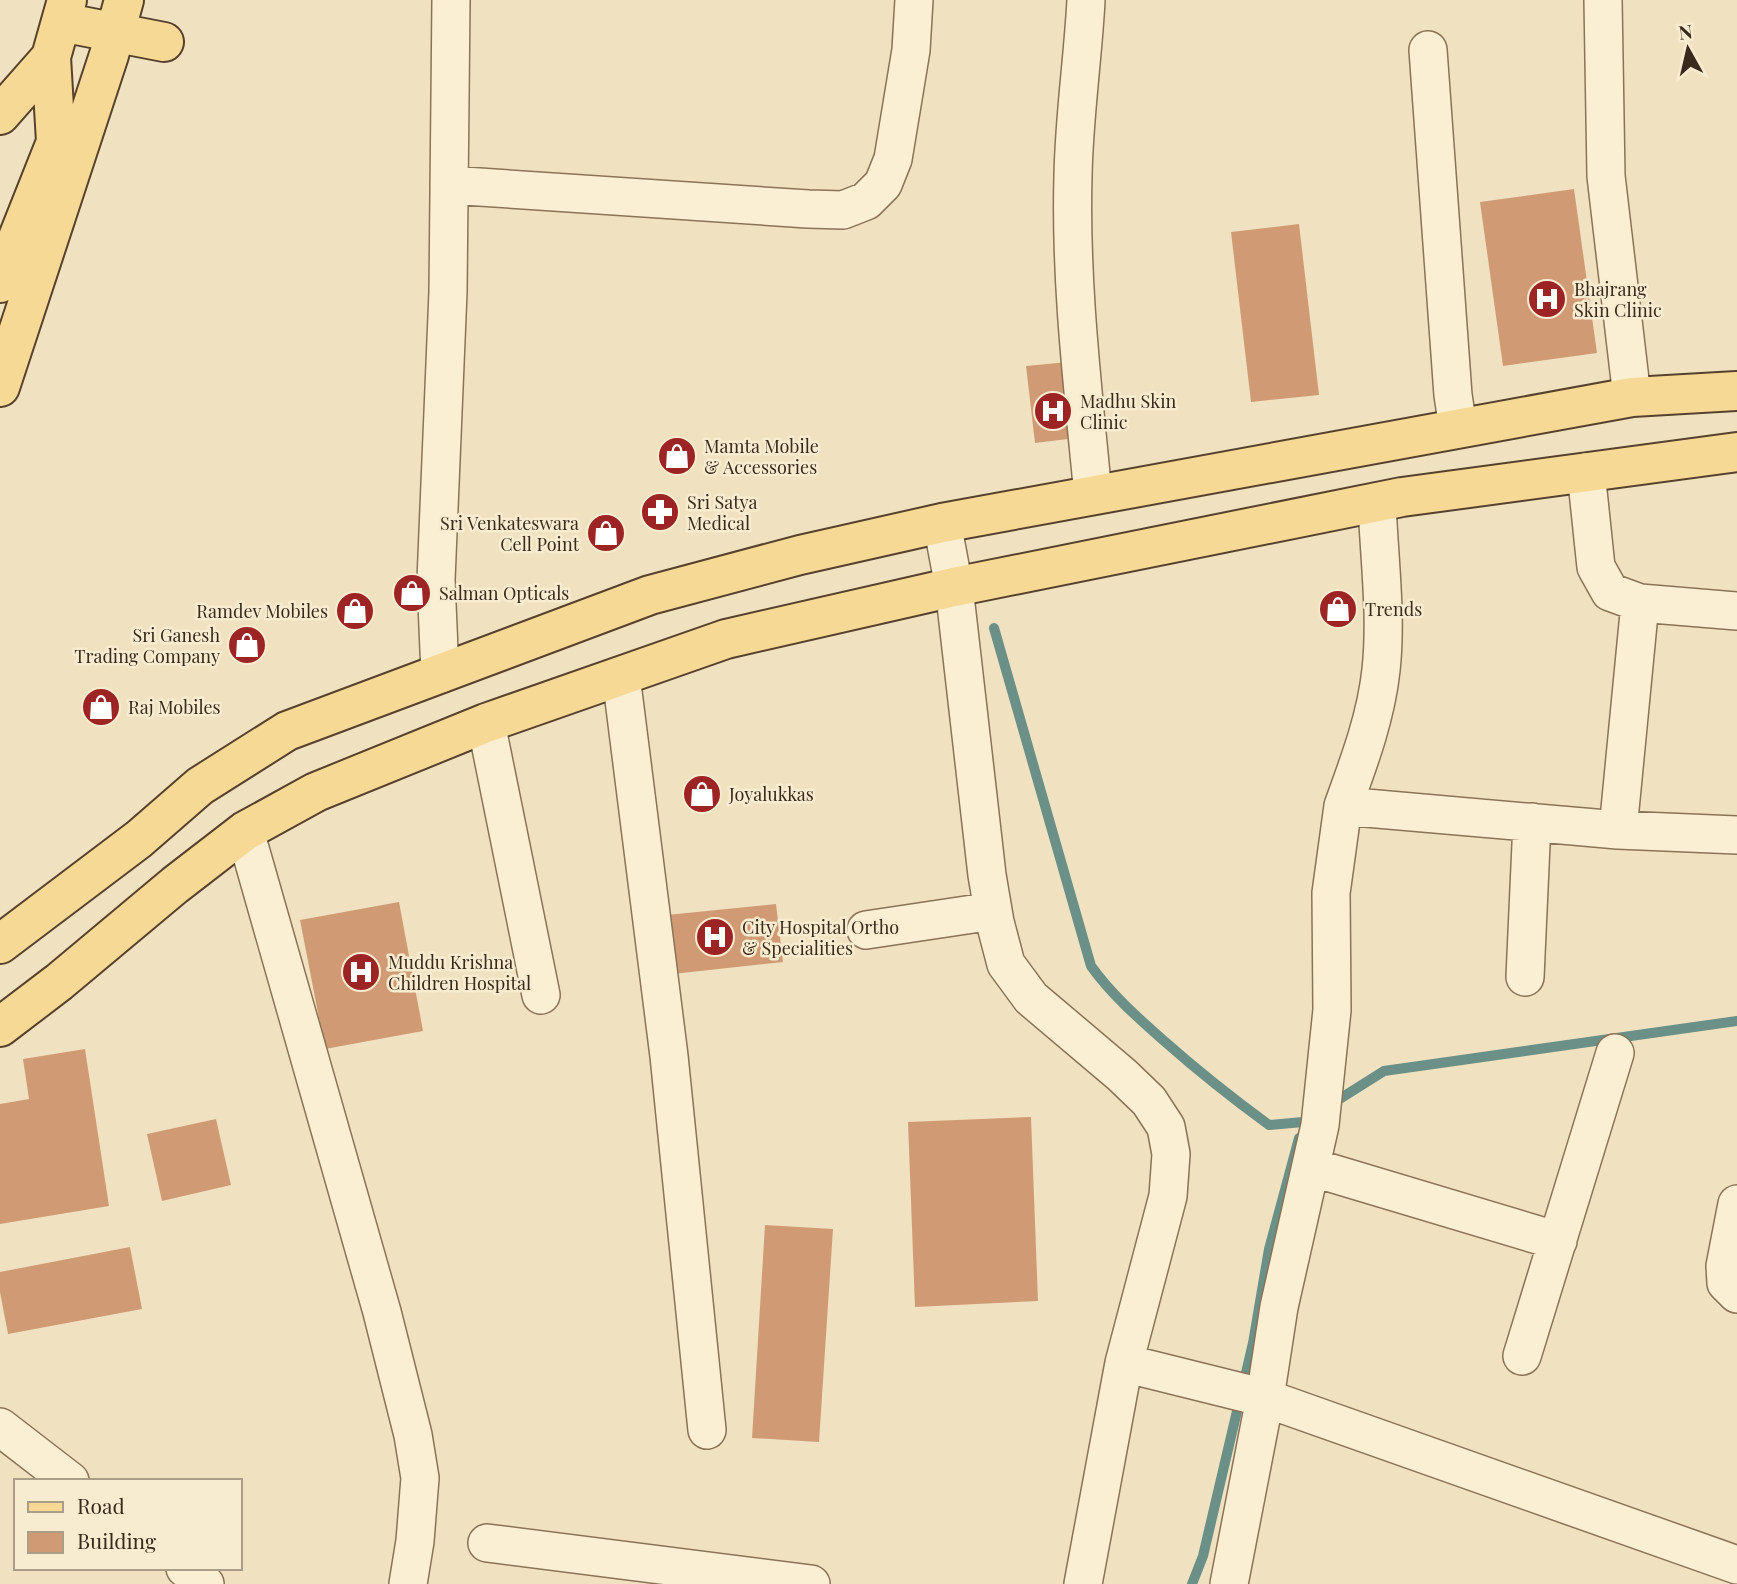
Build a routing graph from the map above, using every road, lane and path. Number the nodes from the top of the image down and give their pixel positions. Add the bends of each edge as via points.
1 (451, 0) edge
2 (914, 0) edge
3 (1086, 0) edge
4 (1603, 0) edge
5 (119, 16) edge
6 (60, 26) edge
7 (164, 41) dead end
8 (1428, 50) dead end
9 (0, 115) edge
10 (449, 185) junction
11 (0, 283) edge
12 (0, 387) edge
13 (1737, 391) edge
14 (1632, 397) junction
15 (1458, 428) junction
16 (1737, 452) edge
17 (1586, 472) junction
18 (1093, 495) junction
19 (1377, 502) junction
20 (942, 523) junction
21 (954, 587) junction
22 (1640, 603) junction
23 (1737, 611) edge
24 (440, 674) junction
25 (621, 676) junction
26 (486, 723) junction
27 (1343, 806) junction
28 (1532, 822) junction
29 (1618, 830) junction
30 (245, 831) junction
31 (1737, 835) edge
32 (993, 911) junction
33 (16, 925) edge
34 (866, 930) dead end
35 (0, 944) edge
36 (1525, 977) dead end
37 (541, 995) dead end
38 (0, 1027) edge
39 (1615, 1053) dead end
40 (1311, 1167) junction
41 (1737, 1204) edge
42 (1558, 1241) junction
43 (1737, 1294) edge
44 (1522, 1356) dead end
45 (1124, 1363) junction
46 (1265, 1398) junction
47 (0, 1427) edge
48 (708, 1430) dead end
49 (67, 1479) edge
50 (487, 1543) dead end
51 (1737, 1565) edge
52 (188, 1570) edge
53 (205, 1584) edge
54 (408, 1584) edge
55 (811, 1584) edge
56 (1083, 1584) edge
57 (1229, 1584) edge

1 - 10 street
2 - 10 street via 911,50 893,159 883,184 866,201 843,210 808,209
3 - 18 street via 1073,174 1074,255 1076,325
4 - 14 street via 1606,176
5 - 6 main road
5 - 7 main road
5 - 12 main road
6 - 9 main road
6 - 11 main road via 56,142
8 - 15 street
10 - 24 street via 436,580
13 - 14 main road
14 - 15 main road
15 - 18 main road
16 - 17 main road
17 - 19 main road
17 - 22 street via 1596,567 1609,592
18 - 20 main road
19 - 21 main road
19 - 27 street via 1381,671 1361,756
20 - 21 street
20 - 24 main road via 650,595
21 - 25 main road via 726,639
21 - 32 street
22 - 23 street
22 - 29 street
24 - 33 main road via 287,731 244,756 200,786 139,839
25 - 26 main road
25 - 48 street via 669,1056
26 - 30 main road via 316,792
26 - 37 street
27 - 28 street
27 - 40 street via 1331,893 1332,1010
28 - 29 street
28 - 36 street
29 - 31 street
30 - 38 main road
30 - 54 street via 414,1435 420,1478
32 - 34 street
32 - 45 street via 1006,964 1031,998 1122,1074 1149,1101 1166,1127 1171,1154 1168,1196
33 - 35 main road
39 - 42 street
40 - 42 street
40 - 46 street via 1279,1307
41 - 43 street via 1725,1266 1726,1283
42 - 44 street
45 - 46 street
45 - 56 street
46 - 51 street
46 - 57 street
47 - 49 street
50 - 55 street
52 - 53 street

